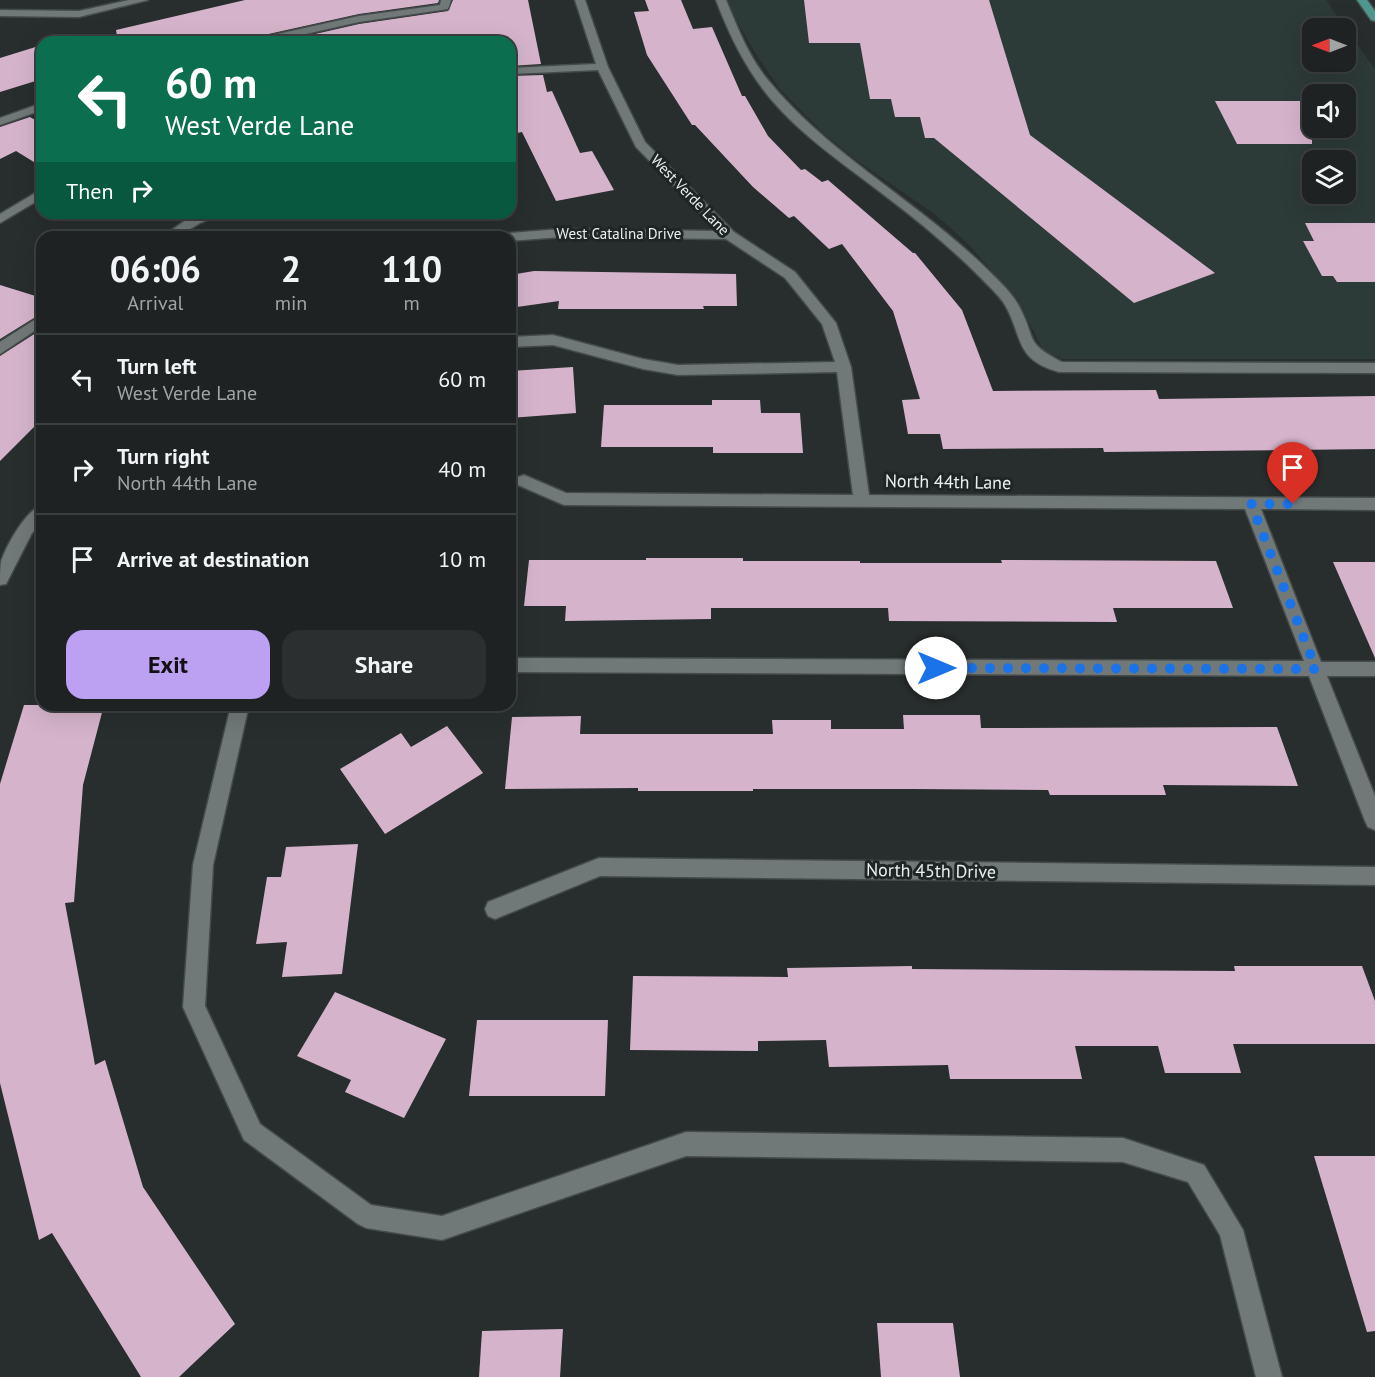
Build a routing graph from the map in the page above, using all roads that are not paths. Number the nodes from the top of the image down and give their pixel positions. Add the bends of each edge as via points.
1 (143, 0) edge
2 (446, 0) edge
3 (580, 0) edge
4 (721, 0) edge
5 (1368, 5) edge
6 (0, 13) edge
7 (1375, 18) edge
8 (282, 36) edge
9 (602, 67) junction
10 (516, 70) edge
11 (36, 108) edge
12 (0, 122) edge
13 (36, 197) edge
14 (0, 219) edge
15 (198, 219) edge
16 (178, 231) edge
17 (729, 235) junction
18 (516, 237) edge
19 (36, 324) edge
20 (516, 342) edge
21 (0, 349) edge
22 (844, 368) junction
23 (1375, 368) edge
24 (524, 481) dead end
25 (862, 501) junction
26 (1251, 504) junction
27 (1375, 504) edge
28 (36, 518) edge
29 (0, 579) edge
30 (516, 665) edge
31 (1316, 669) junction
32 (1375, 669) edge
33 (239, 711) edge
34 (1375, 821) edge
35 (1375, 876) edge
36 (495, 909) dead end
37 (1269, 1377) edge

1 - 6 street via 79,14
2 - 8 street via 444,7 359,19
3 - 9 street, West Verde Lane
4 - 23 street via 741,53 770,91 814,137 929,223 964,255 1011,303 1030,350 1059,367
5 - 7 main road
9 - 10 street
9 - 17 street, West Verde Lane via 640,144
11 - 12 street
13 - 14 street
15 - 16 street
17 - 18 street, West Catalina Drive via 561,233
17 - 22 street, West Verde Lane via 790,275 828,323
19 - 21 street
20 - 22 street via 553,340 678,370
22 - 25 street, West Verde Lane
24 - 25 street, North 44th Lane via 564,499
25 - 26 street, North 44th Lane
26 - 27 street, North 44th Lane
26 - 31 street
28 - 29 street
30 - 31 street
31 - 32 street
31 - 34 street
33 - 37 street via 203,865 194,1007 252,1132 366,1216 442,1228 686,1144 1123,1150 1196,1173 1231,1230
35 - 36 street, North 45th Drive via 599,867

